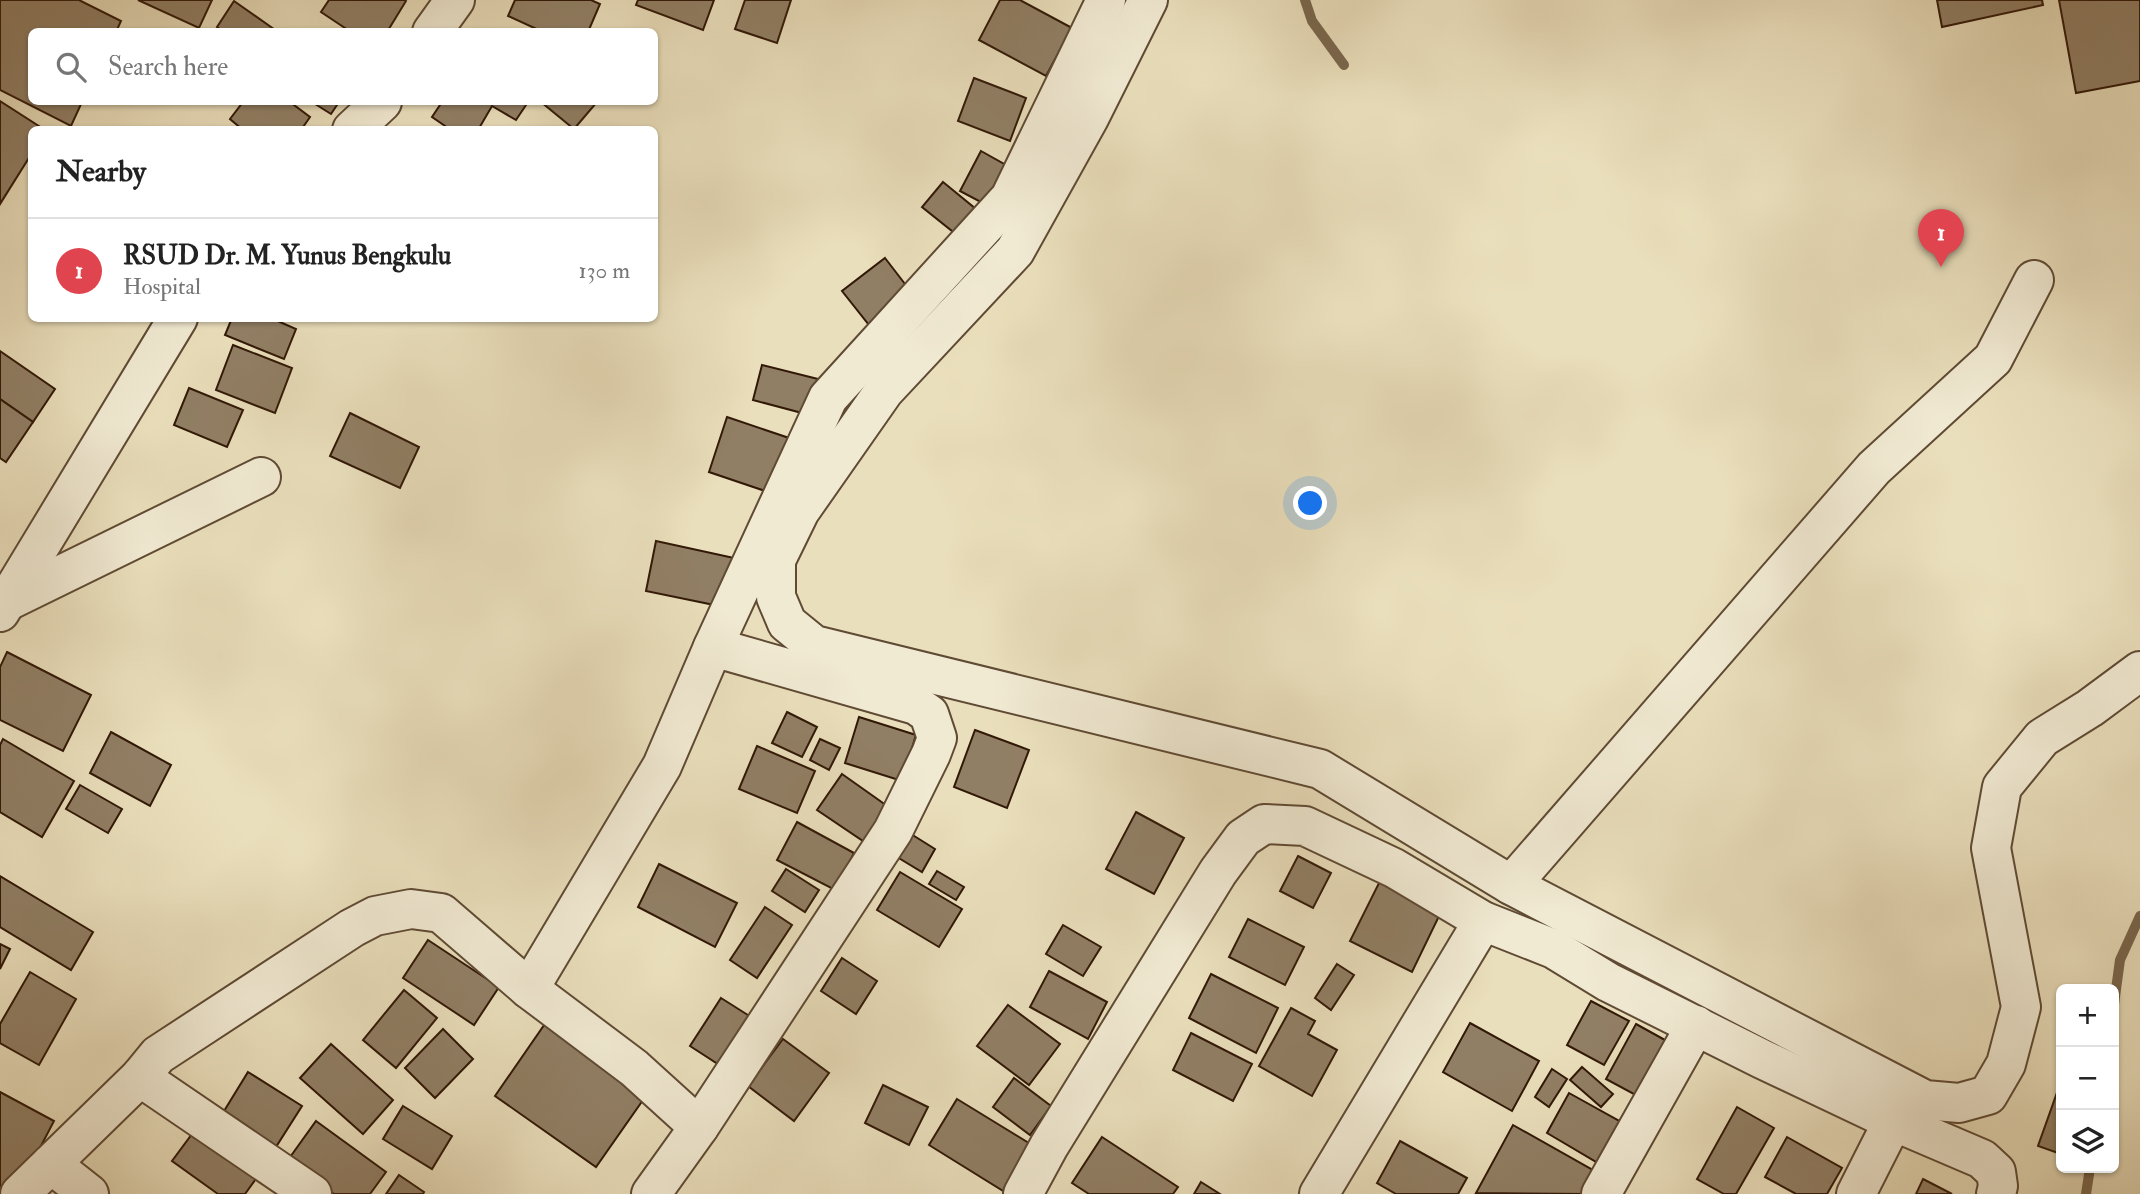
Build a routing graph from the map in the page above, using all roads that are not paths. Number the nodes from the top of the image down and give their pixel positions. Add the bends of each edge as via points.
1 (455, 0) edge
2 (1106, 0) edge
3 (1147, 0) edge
4 (435, 28) edge
5 (379, 105) edge
6 (356, 126) edge
7 (2034, 281) dead end
8 (176, 322) edge
9 (261, 477) dead end
10 (3, 607) edge
11 (713, 647) junction
12 (2140, 671) edge
13 (1511, 885) junction
14 (1483, 921) junction
15 (530, 989) junction
16 (1696, 1025) junction
17 (140, 1077) junction
18 (1893, 1121) junction
19 (699, 1127) junction
20 (51, 1164) junction
21 (20, 1194) edge
22 (89, 1194) edge
23 (312, 1194) edge
24 (651, 1194) edge
25 (1023, 1194) edge
26 (1319, 1194) edge
27 (1601, 1194) edge
28 (1856, 1194) edge
29 (1996, 1194) edge

1 - 4 street
2 - 11 street via 1010,198 828,398
3 - 13 street via 1089,118 1015,251 884,391 800,511 776,560 776,597 787,623 814,645 1320,769
5 - 6 street
7 - 13 street via 1993,359 1874,468
8 - 10 street
9 - 10 street
11 - 15 street via 662,766
11 - 19 street via 916,705 929,715 937,738 892,831
12 - 13 street via 2042,738 2002,787 1991,848 2021,1007 2006,1064 1988,1095 1959,1103 1925,1100
14 - 16 street via 1554,950
14 - 25 street via 1394,868 1305,826 1264,824 1243,838 1218,872
14 - 26 street
15 - 17 street via 441,913 411,909 375,916 158,1055
15 - 19 street via 634,1068
16 - 18 street
16 - 27 street
17 - 20 street
17 - 23 street
18 - 28 street
18 - 29 street via 1982,1159 1996,1172
19 - 24 street
20 - 21 street
20 - 22 street

